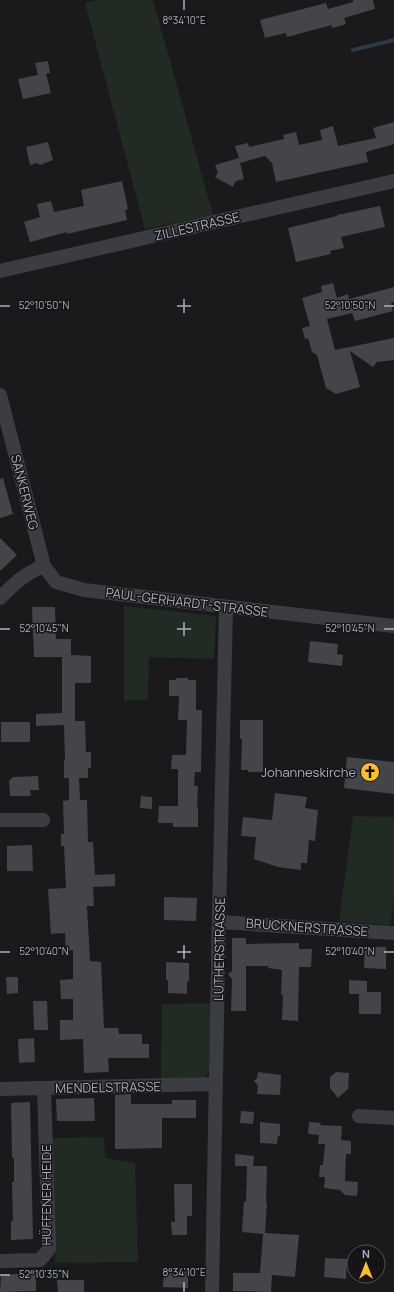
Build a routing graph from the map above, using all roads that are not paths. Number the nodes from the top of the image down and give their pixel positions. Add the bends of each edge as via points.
1 (394, 181) edge
2 (0, 271) edge
3 (0, 395) edge
4 (44, 566) junction
5 (0, 598) edge
6 (226, 607) junction
7 (394, 626) edge
8 (0, 820) edge
9 (43, 820) dead end
10 (220, 922) junction
11 (394, 933) edge
12 (215, 1084) junction
13 (0, 1089) edge
14 (44, 1089) junction
15 (359, 1116) dead end
16 (394, 1118) edge
17 (0, 1261) edge
18 (212, 1292) edge

1 - 2 street, ZILLESTRASSE
3 - 4 street, SANKERWEG
4 - 5 street via 29,572
4 - 6 street, PAUL-GERHARDT-STRASSE via 56,582 84,590
6 - 7 street, PAUL-GERHARDT-STRASSE
6 - 10 street, LUTHERSTRASSE
8 - 9 street
10 - 11 street, BRUCKNERSTRASSE
10 - 12 street, LUTHERSTRASSE
12 - 14 street, MENDELSTRASSE
12 - 18 street, LUTHERSTRASSE
13 - 14 street, MENDELSTRASSE
14 - 17 street, HÜFFENER HEIDE via 49,1249 40,1260
15 - 16 street

